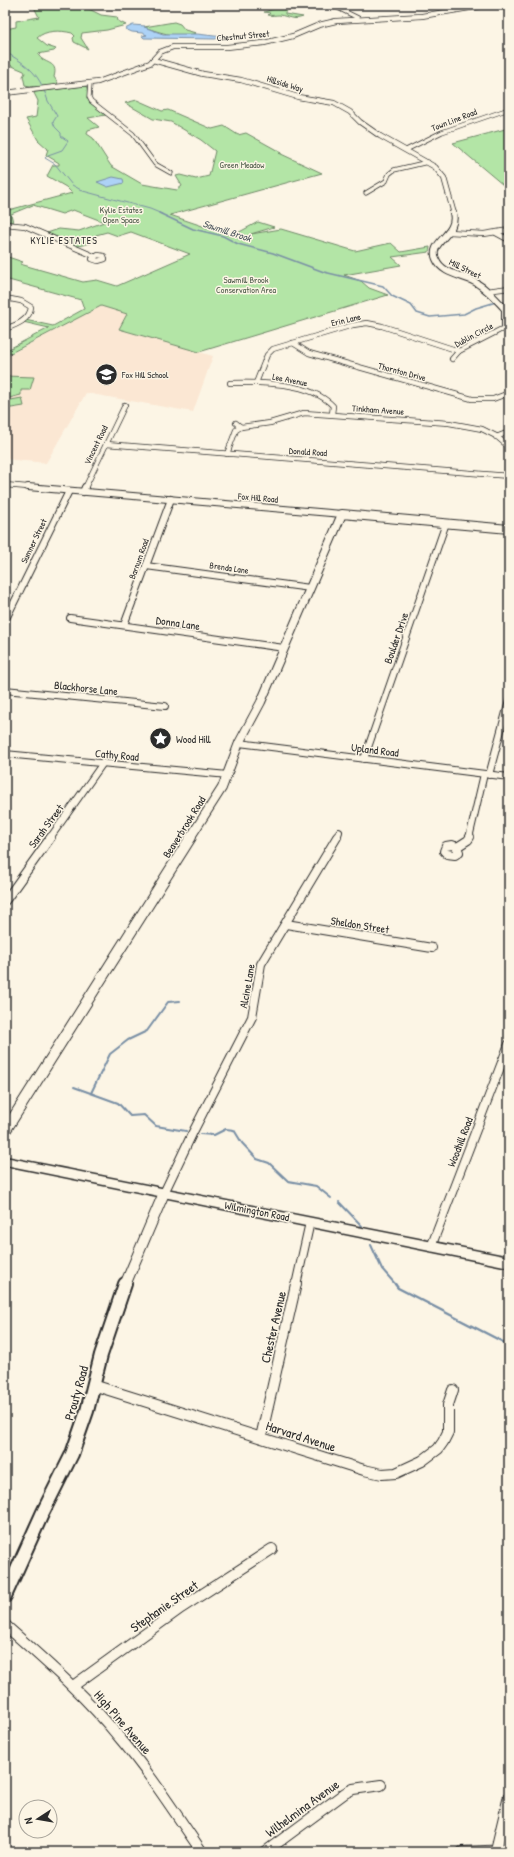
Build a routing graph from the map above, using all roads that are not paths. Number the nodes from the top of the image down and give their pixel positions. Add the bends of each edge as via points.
1 (332, 5) edge
2 (487, 5) edge
3 (358, 18) junction
4 (153, 60) junction
5 (90, 84) junction
6 (5, 93) edge
7 (509, 109) edge
8 (404, 148) junction
9 (428, 162) junction
10 (171, 173) dead end
11 (366, 193) dead end
12 (5, 224) edge
13 (509, 230) edge
14 (449, 232) junction
15 (496, 232) junction
16 (509, 240) edge
17 (94, 256) dead end
18 (509, 288) edge
19 (487, 291) junction
20 (5, 298) edge
21 (5, 329) edge
22 (508, 330) edge
23 (293, 343) junction
24 (459, 351) junction
25 (452, 359) dead end
26 (230, 383) dead end
27 (256, 383) junction
28 (509, 392) edge
29 (125, 406) dead end
30 (332, 414) junction
31 (236, 423) dead end
32 (241, 427) junction
33 (509, 432) edge
34 (496, 437) junction
35 (106, 444) junction
36 (509, 447) edge
37 (227, 454) junction
38 (509, 476) edge
39 (5, 485) edge
40 (69, 491) junction
41 (83, 492) junction
42 (171, 499) junction
43 (342, 514) junction
44 (446, 524) junction
45 (509, 529) edge
46 (146, 566) junction
47 (310, 588) junction
48 (8, 610) edge
49 (70, 618) dead end
50 (5, 621) edge
51 (124, 625) junction
52 (284, 648) junction
53 (5, 690) edge
54 (509, 701) edge
55 (165, 706) dead end
56 (239, 743) junction
57 (5, 754) edge
58 (364, 759) junction
59 (103, 763) junction
60 (487, 774) junction
61 (228, 775) junction
62 (509, 777) edge
63 (338, 832) dead end
64 (457, 847) dead end
65 (5, 901) edge
66 (286, 924) junction
67 (432, 948) dead end
68 (509, 1044) edge
69 (5, 1131) edge
70 (5, 1161) edge
71 (164, 1192) junction
72 (310, 1222) junction
73 (431, 1247) junction
74 (509, 1262) edge
75 (93, 1385) junction
76 (453, 1390) dead end
77 (261, 1437) junction
78 (272, 1549) dead end
79 (5, 1596) edge
80 (5, 1625) edge
81 (73, 1686) junction
82 (381, 1785) dead end
83 (509, 1796) edge
84 (496, 1850) junction
85 (509, 1850) edge
86 (202, 1852) edge
87 (265, 1852) edge
88 (462, 1852) edge

1 - 3 street
2 - 3 street, Chestnut Street via 425,15
3 - 4 street, Chestnut Street via 324,23 296,35 267,43 226,47 174,47 160,52
4 - 5 street, Chestnut Street
4 - 8 street, Hillside Way via 203,74 249,82 298,97 334,103 348,110 380,136
5 - 6 street, Chestnut Street
5 - 10 street via 90,99 129,130 155,164
7 - 8 street, Town Line Road
8 - 9 street, Mill Street
9 - 11 street via 396,169 389,174 385,182
9 - 14 street, Mill Street via 438,168 444,178 455,219
12 - 17 street via 25,226
13 - 15 street
14 - 15 street
14 - 19 street, Mill Street via 435,248 434,256 437,262 444,269
15 - 16 street
18 - 19 street
19 - 22 street, Mill Street via 505,310
20 - 21 street via 21,301 31,307 30,315
22 - 24 street, Dublin Circle via 500,330
23 - 24 street, Erin Lane via 353,325 370,324
23 - 27 street, Erin Lane via 275,348 269,353
23 - 28 street, Thornton Drive via 309,353 324,358 472,399 493,399
24 - 25 street, Dublin Circle
26 - 27 street, Lee Avenue
27 - 30 street, Lee Avenue via 289,386 322,396 333,405
29 - 35 street, Vincent Road
30 - 32 street, Tinkham Avenue via 302,413 270,423
30 - 34 street, Tinkham Avenue via 467,425 483,429
31 - 32 street
32 - 37 street via 236,430
33 - 34 street
34 - 36 street, Tinkham Avenue
35 - 37 street, Donald Road
35 - 41 street, Vincent Road
37 - 38 street, Donald Road
39 - 40 street, Fox Hill Road
40 - 41 street, Fox Hill Road
40 - 48 street, Sumner Street
41 - 42 street, Fox Hill Road
42 - 43 street, Fox Hill Road
42 - 46 street, Barnum Road
43 - 44 street, Fox Hill Road
43 - 47 street, Beaverbrook Road
44 - 45 street, Fox Hill Road
44 - 58 street, Boulder Drive
46 - 47 street, Brenda Lane
46 - 51 street, Barnum Road
47 - 52 street, Beaverbrook Road
48 - 50 street, Sumner Street
49 - 51 street, Donna Lane
51 - 52 street, Donna Lane
52 - 56 street, Beaverbrook Road via 261,702
53 - 55 street, Blackhorse Lane
54 - 60 street
56 - 58 street, Upland Road
56 - 61 street, Beaverbrook Road
57 - 59 street, Cathy Road
58 - 60 street, Upland Road
59 - 61 street, Cathy Road
59 - 65 street, Sarah Street
60 - 62 street, Upland Road
60 - 64 street via 471,834 468,840
61 - 69 street, Beaverbrook Road
63 - 66 street, Alcine Lane via 335,842
66 - 67 street, Sheldon Street
66 - 71 street, Alcine Lane via 260,966 255,1011 250,1023
68 - 73 street, Woodhill Road
70 - 71 main road, Wilmington Road
71 - 72 main road, Wilmington Road
71 - 75 street, Prouty Road via 120,1296
72 - 73 main road, Wilmington Road
72 - 77 street, Chester Avenue
73 - 74 main road, Wilmington Road
75 - 77 street, Harvard Avenue
75 - 79 street, Prouty Road via 72,1454
76 - 77 street, Harvard Avenue via 448,1403 449,1430 445,1440 426,1457 399,1472 372,1472
78 - 81 street, Stephanie Street via 176,1612
80 - 81 street, High Pine Avenue
81 - 86 street, High Pine Avenue via 132,1752
82 - 87 street, Wilhelmina Avenue via 353,1789 345,1793
83 - 84 street
84 - 85 street
84 - 88 street

